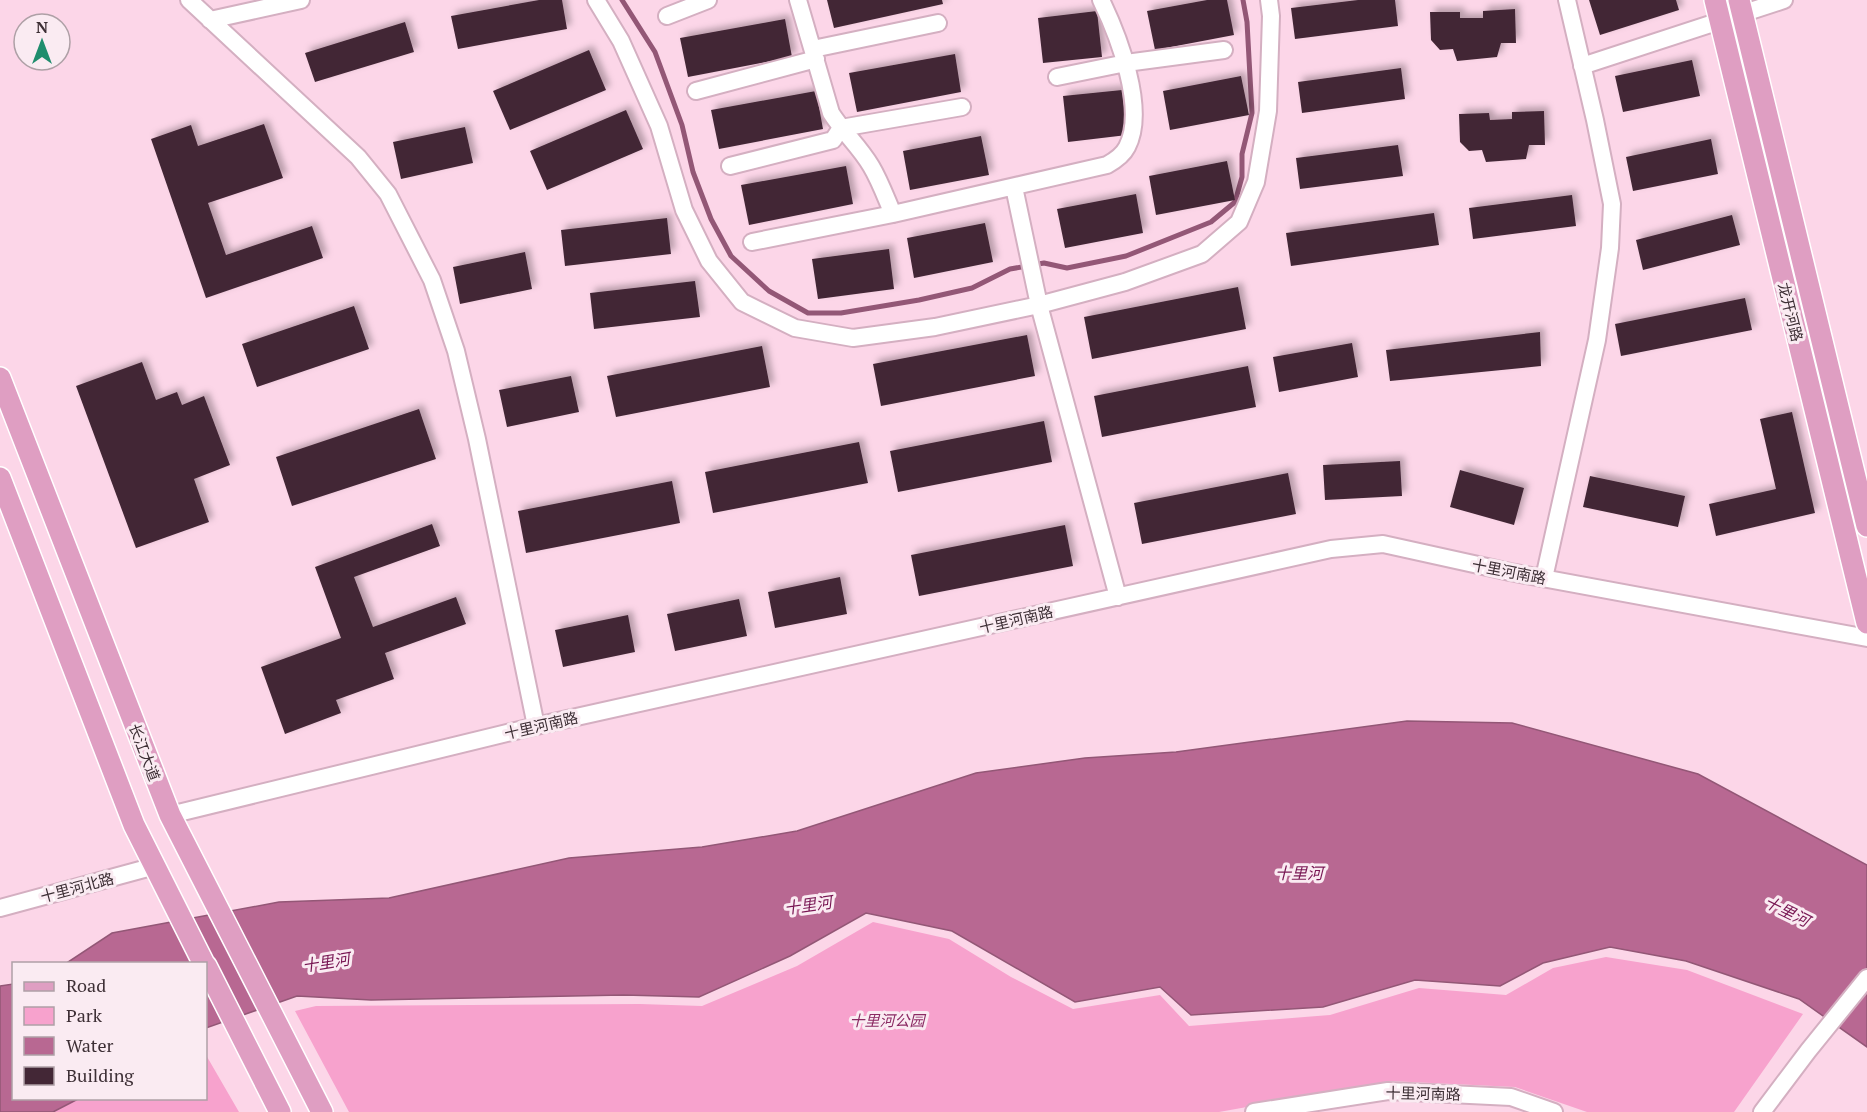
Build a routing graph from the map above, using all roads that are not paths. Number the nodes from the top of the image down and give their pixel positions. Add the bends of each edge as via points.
1 (189, 0) edge
2 (301, 0) edge
3 (596, 0) edge
4 (708, 0) edge
5 (798, 0) edge
6 (1101, 0) edge
7 (1269, 0) edge
8 (1567, 0) edge
9 (1715, 0) edge
10 (1784, 0) edge
11 (1741, 7) edge
12 (668, 16) dead end
13 (210, 20) junction
14 (1721, 21) junction
15 (938, 23) dead end
16 (1224, 50) dead end
17 (814, 54) junction
18 (1126, 63) junction
19 (1582, 66) junction
20 (1057, 77) dead end
21 (696, 91) dead end
22 (962, 107) dead end
23 (841, 128) junction
24 (730, 166) dead end
25 (1014, 187) junction
26 (893, 214) junction
27 (752, 242) dead end
28 (1039, 305) junction
29 (0, 378) edge
30 (0, 478) edge
31 (1867, 526) edge
32 (1544, 578) junction
33 (1118, 597) junction
34 (1867, 623) edge
35 (1867, 638) edge
36 (536, 726) junction
37 (170, 815) junction
38 (155, 866) junction
39 (0, 908) edge
40 (203, 962) edge
41 (207, 969) edge
42 (1867, 978) edge
43 (280, 1112) edge
44 (322, 1112) edge
45 (1254, 1112) edge
46 (1554, 1112) edge
47 (1762, 1112) edge

1 - 13 street
2 - 13 street
3 - 28 street via 621,41 659,126 684,210 709,261 742,302 795,328 853,338 935,327
4 - 12 street
5 - 17 street
6 - 18 street
7 - 28 street via 1268,111 1256,182 1239,222 1202,254 1125,282
8 - 19 street
9 - 14 main road, 龙开河路
10 - 11 street
11 - 14 street
11 - 31 main road, 龙开河路
13 - 36 street via 358,157 388,194 432,280 456,351 475,428
14 - 19 street
14 - 34 main road, 龙开河路
15 - 17 street
16 - 18 street
17 - 21 street
17 - 23 street via 831,113
18 - 20 street
18 - 25 street via 1134,128 1120,157 1107,165
19 - 32 street via 1612,204 1610,248 1597,340
22 - 23 street
23 - 24 street via 833,140
23 - 26 street via 872,167
25 - 26 street
25 - 28 street
26 - 27 street
28 - 33 street
29 - 37 main road, 长江大道
30 - 38 main road via 134,825
32 - 33 street, 十里河南路 via 1383,544 1331,549
32 - 35 street, 十里河南路
33 - 36 street, 十里河南路
36 - 37 street, 十里河南路
37 - 44 main road, 长江大道
38 - 39 street, 十里河北路
38 - 40 main road
41 - 43 main road
42 - 47 street
45 - 46 street, 十里河南路 via 1388,1091 1511,1096

